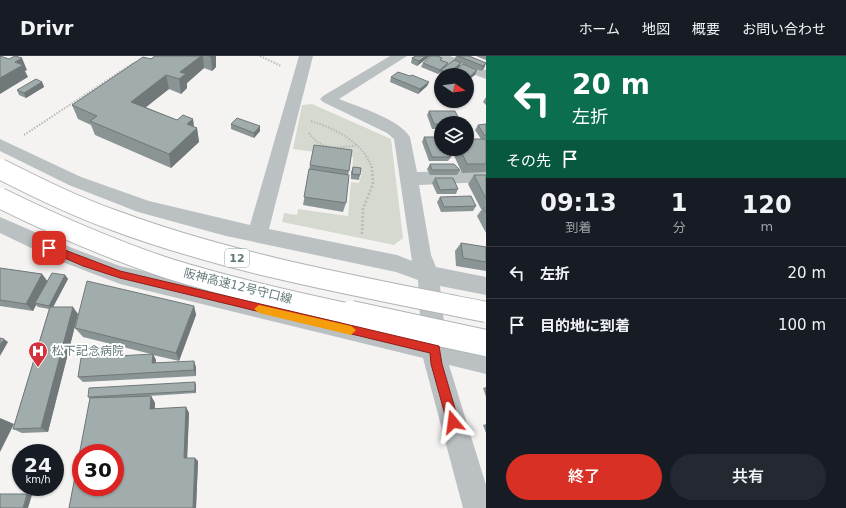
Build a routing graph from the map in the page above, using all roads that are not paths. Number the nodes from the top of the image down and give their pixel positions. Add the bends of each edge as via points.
1 (306, 56) edge
2 (400, 56) edge
3 (438, 56) edge
4 (486, 75) edge
5 (0, 144) edge
6 (0, 169) edge
7 (486, 176) edge
8 (410, 179) junction
9 (0, 198) edge
10 (0, 224) edge
11 (258, 234) junction
12 (428, 274) junction
13 (486, 286) edge
14 (486, 312) edge
15 (486, 343) edge
16 (435, 350) junction
17 (486, 362) edge
18 (478, 508) edge

1 - 11 street
2 - 8 street via 328,99 393,129 402,137
3 - 4 street
5 - 11 street via 75,181 145,207
6 - 14 highway, 12, bridge via 63,201 184,244 255,263
7 - 8 street
8 - 12 street via 421,255
9 - 15 highway, 阪神高速12号守口線, bridge via 102,245 171,269 244,289
10 - 16 street via 43,245 120,275
11 - 12 street via 397,264
12 - 13 street
12 - 16 street
16 - 17 street
16 - 18 street via 436,364

